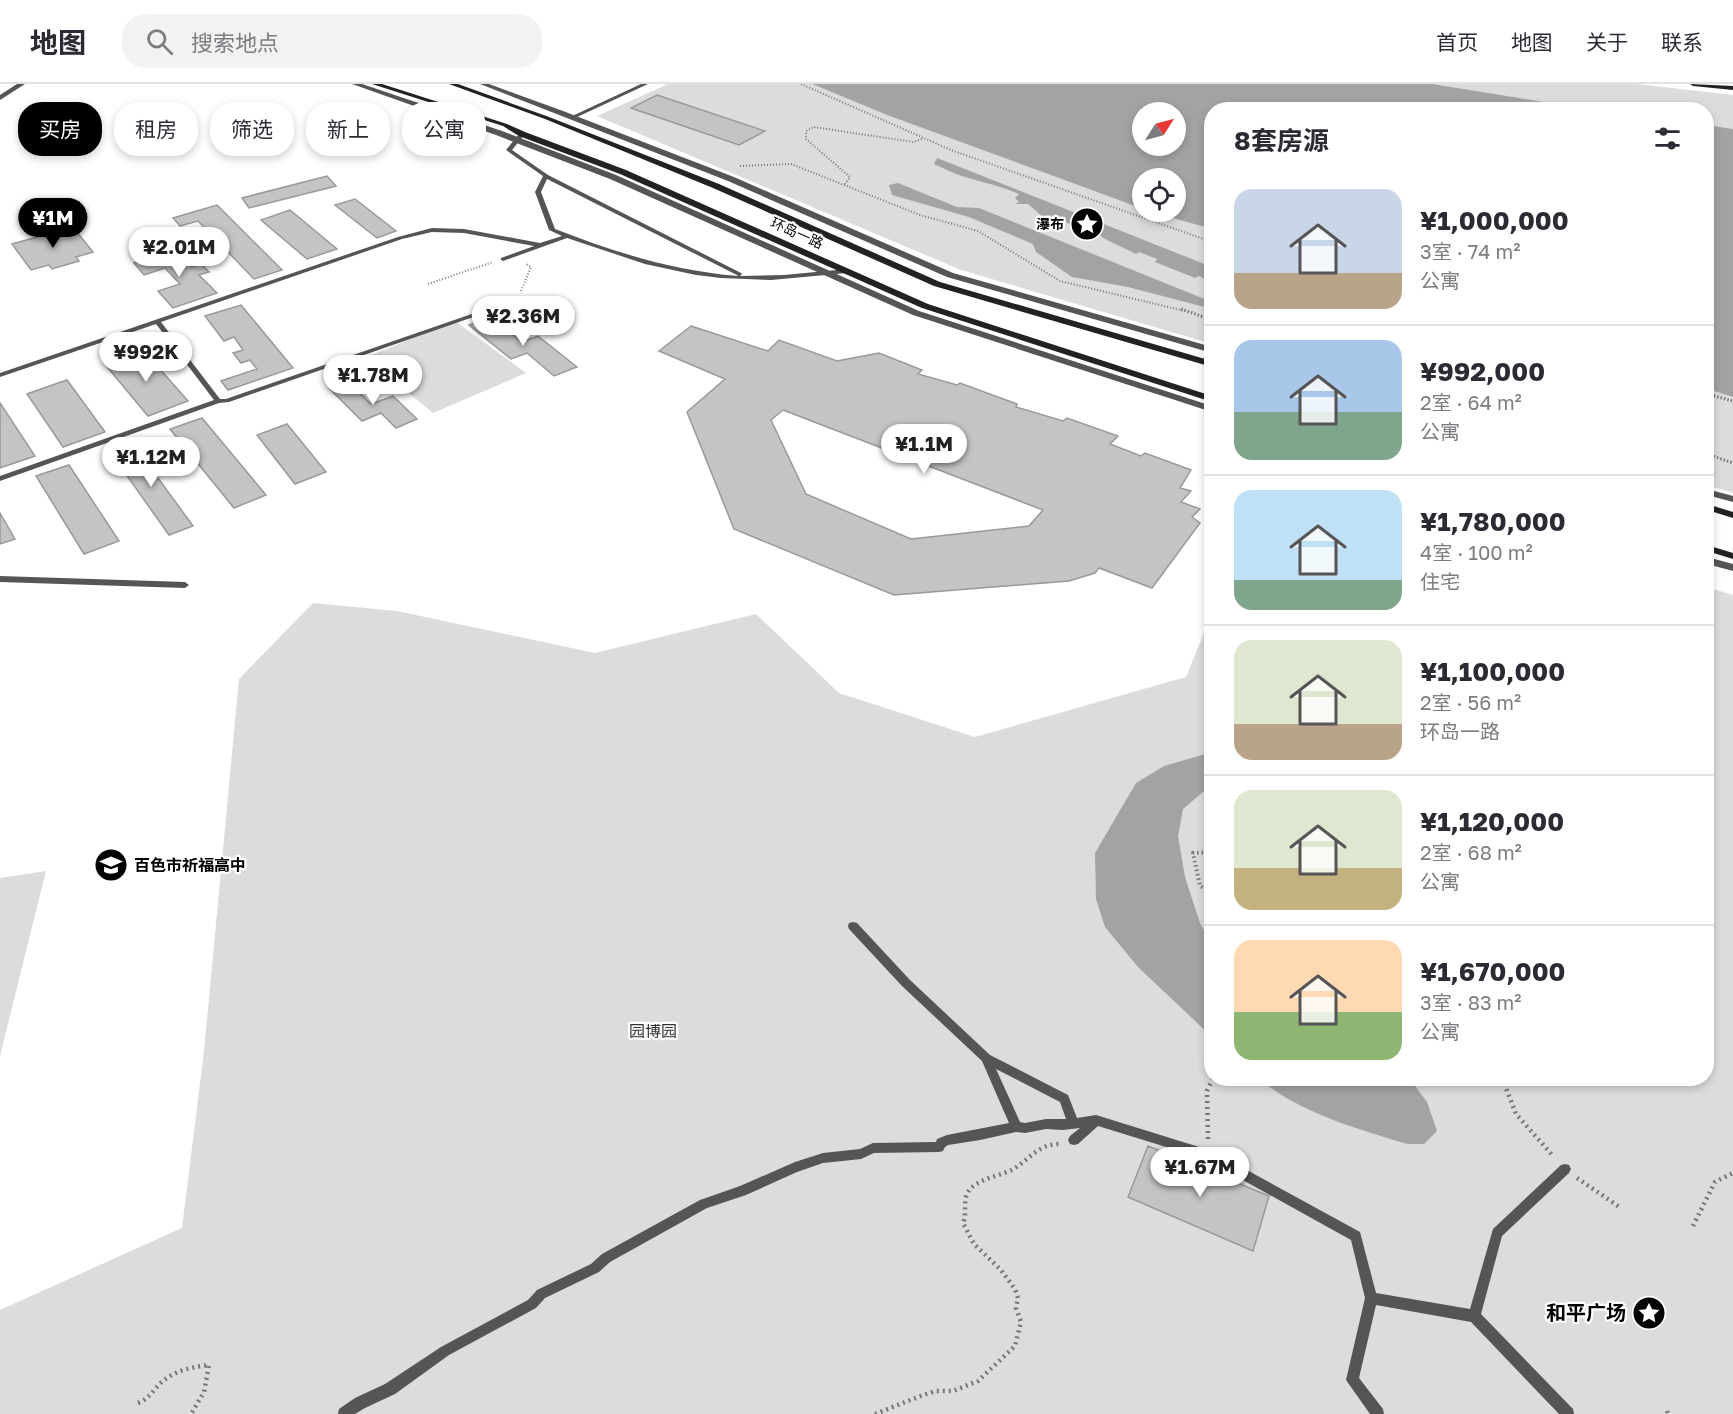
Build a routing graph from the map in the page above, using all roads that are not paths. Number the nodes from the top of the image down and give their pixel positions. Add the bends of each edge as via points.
1 (22, 84) edge
2 (355, 84) edge
3 (375, 84) edge
4 (452, 84) edge
5 (483, 84) edge
6 (645, 84) edge
7 (1693, 84) edge
8 (1733, 88) edge
9 (0, 98) edge
10 (573, 117) junction
11 (519, 136) junction
12 (546, 176) junction
13 (567, 236) junction
14 (540, 245) junction
15 (503, 259) road end
16 (847, 272) junction
17 (827, 273) junction
18 (746, 278) junction
19 (517, 300) road end
20 (157, 321) junction
21 (1204, 348) edge
22 (1204, 362) edge
23 (0, 375) edge
24 (1204, 396) edge
25 (218, 401) junction
26 (1204, 406) edge
27 (0, 479) edge
28 (1714, 494) edge
29 (1733, 500) edge
30 (1714, 509) edge
31 (1733, 515) edge
32 (1714, 550) edge
33 (1733, 556) edge
34 (1714, 562) edge
35 (1733, 568) edge
36 (0, 579) edge
37 (185, 585) dead end
38 (853, 926) dead end
39 (986, 1058) junction
40 (1096, 1120) junction
41 (1073, 1123) junction
42 (1016, 1127) junction
43 (1074, 1140) road end
44 (1565, 1169) road end
45 (1371, 1298) junction
46 (1474, 1316) junction
47 (344, 1414) edge
48 (1378, 1414) edge
49 (1568, 1414) edge

1 - 9 street
2 - 11 street
3 - 11 main road, 环岛一路 via 506,125
4 - 22 main road, 环岛一路 via 716,186 938,284
5 - 10 street
6 - 10 lane
7 - 8 main road
10 - 21 street via 717,173 950,275
11 - 12 lane via 509,150
11 - 16 main road, 环岛一路 via 623,172
11 - 17 street
12 - 13 lane via 538,192 552,230
12 - 18 lane
13 - 14 lane
13 - 18 lane via 669,268
14 - 15 lane
14 - 20 lane via 464,231 432,230
16 - 17 lane
16 - 24 main road, 环岛一路 via 925,306
17 - 18 lane
17 - 26 street via 915,313
19 - 25 lane
20 - 23 lane
20 - 25 lane
25 - 27 lane
28 - 29 street
30 - 31 main road
32 - 33 main road
34 - 35 street
36 - 37 lane
38 - 39 lane via 906,983
39 - 41 lane via 1064,1099
39 - 42 lane
40 - 41 lane
40 - 43 lane
40 - 45 lane via 1208,1155 1356,1236
41 - 42 lane
42 - 47 lane via 947,1140 939,1148 873,1148 861,1154 823,1158 704,1204 606,1258 595,1268 541,1294 532,1305 445,1351 390,1389
44 - 46 lane via 1497,1233
45 - 46 lane
45 - 48 lane via 1352,1380
46 - 49 lane

